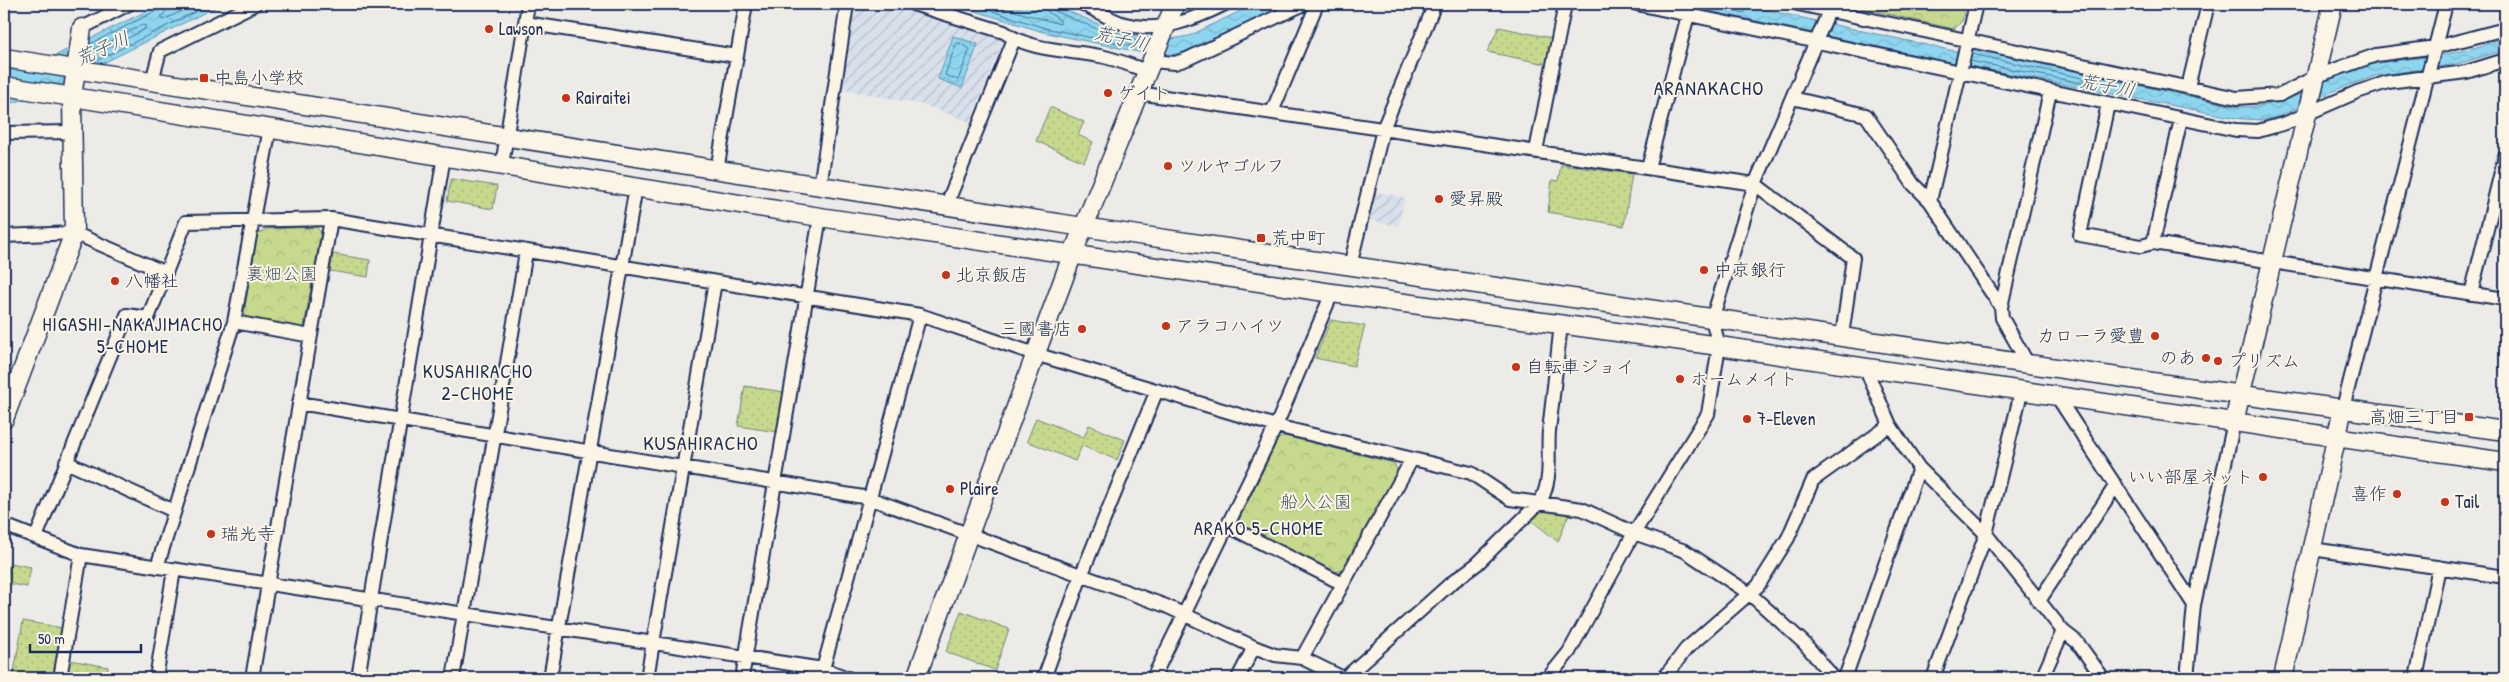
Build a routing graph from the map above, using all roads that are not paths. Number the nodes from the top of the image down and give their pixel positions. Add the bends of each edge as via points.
1 (130, 4) edge
2 (255, 4) edge
3 (528, 4) edge
4 (746, 4) edge
5 (847, 4) edge
6 (913, 4) edge
7 (1083, 4) edge
8 (1175, 4) edge
9 (1225, 4) edge
10 (1304, 4) edge
11 (1317, 4) edge
12 (1436, 4) edge
13 (1566, 4) edge
14 (1637, 4) edge
15 (1798, 4) edge
16 (1976, 4) edge
17 (2208, 4) edge
18 (2333, 4) edge
19 (2446, 4) edge
20 (1829, 11) edge
21 (1688, 15) junction
22 (525, 23) junction
23 (2505, 29) edge
24 (1164, 30) junction
25 (81, 32) joint
26 (1014, 39) junction
27 (1817, 39) junction
28 (1967, 43) junction
29 (2435, 50) junction
30 (737, 56) junction
31 (4, 58) edge
32 (2505, 60) edge
33 (1149, 66) junction
34 (1961, 70) junction
35 (2427, 75) junction
36 (2316, 80) junction
37 (152, 81) junction
38 (73, 84) junction
39 (4, 86) edge
40 (2188, 88) junction
41 (2050, 92) junction
42 (1138, 93) junction
43 (1792, 98) junction
44 (2108, 104) junction
45 (1272, 112) junction
46 (2309, 112) junction
47 (2181, 120) junction
48 (270, 128) junction
49 (1383, 129) junction
50 (4, 132) edge
51 (72, 132) junction
52 (507, 137) junction
53 (1536, 151) junction
54 (444, 156) junction
55 (2505, 156) edge
56 (502, 166) junction
57 (1648, 168) junction
58 (717, 170) junction
59 (1755, 184) junction
60 (636, 187) junction
61 (820, 187) junction
62 (1930, 201) junction
63 (946, 206) junction
64 (820, 217) junction
65 (331, 219) junction
66 (253, 220) junction
67 (1083, 227) junction
68 (74, 233) junction
69 (4, 236) edge
70 (431, 236) junction
71 (2154, 242) junction
72 (526, 252) junction
73 (1073, 253) junction
74 (2273, 262) junction
75 (1350, 266) junction
76 (623, 267) junction
77 (166, 273) junction
78 (2376, 279) junction
79 (715, 282) junction
80 (1332, 293) junction
81 (2471, 294) junction
82 (807, 297) junction
83 (2505, 299) edge
84 (2001, 307) junction
85 (920, 315) junction
86 (1712, 318) junction
87 (234, 322) junction
88 (1560, 324) junction
89 (310, 336) junction
90 (1842, 336) junction
91 (1720, 346) junction
92 (1035, 354) junction
93 (2028, 364) junction
94 (1865, 367) junction
95 (1157, 390) junction
96 (2022, 390) junction
97 (2056, 395) junction
98 (2242, 395) junction
99 (299, 404) junction
100 (2343, 408) junction
101 (4, 418) edge
102 (401, 420) junction
103 (2234, 422) junction
104 (1890, 425) junction
105 (1276, 426) junction
106 (2505, 431) edge
107 (494, 435) junction
108 (2338, 437) junction
109 (590, 451) junction
110 (1412, 459) junction
111 (66, 462) junction
112 (2505, 462) edge
113 (683, 467) junction
114 (1919, 468) junction
115 (775, 482) junction
116 (2116, 485) junction
117 (870, 498) junction
118 (1540, 502) junction
119 (174, 511) junction
120 (4, 525) edge
121 (1228, 526) junction
122 (1634, 533) junction
123 (1986, 534) junction
124 (969, 535) junction
125 (36, 537) junction
126 (2312, 549) junction
127 (81, 555) junction
128 (157, 567) junction
129 (2439, 567) junction
130 (174, 570) junction
131 (1081, 576) junction
132 (2505, 577) edge
133 (1343, 584) junction
134 (268, 585) junction
135 (1750, 594) junction
136 (371, 601) junction
137 (2039, 601) junction
138 (2194, 605) junction
139 (1186, 614) junction
140 (464, 615) junction
141 (559, 629) junction
142 (2063, 631) junction
143 (653, 643) junction
144 (1254, 647) junction
145 (746, 657) junction
146 (1302, 658) junction
147 (824, 669) junction
148 (60, 678) edge
149 (156, 678) edge
150 (252, 678) edge
151 (358, 678) edge
152 (453, 678) edge
153 (550, 678) edge
154 (647, 678) edge
155 (742, 678) edge
156 (848, 678) edge
157 (916, 678) edge
158 (1044, 678) edge
159 (1153, 678) edge
160 (1238, 678) edge
161 (1344, 678) edge
162 (1548, 678) edge
163 (1664, 678) edge
164 (1834, 678) edge
165 (1845, 678) edge
166 (1933, 678) edge
167 (2042, 678) edge
168 (2103, 678) edge
169 (2187, 678) edge
170 (2283, 678) edge
171 (2416, 678) edge

1 - 25 street
2 - 37 street via 160,52
3 - 22 street
4 - 30 street
5 - 61 street
6 - 26 street via 1004,32
7 - 24 street via 1124,24
8 - 24 street
9 - 24 street
10 - 33 street via 1187,59
11 - 45 street
12 - 49 street
13 - 53 street
14 - 21 street
15 - 20 street
16 - 28 street
17 - 40 street
18 - 36 street
19 - 29 street
20 - 27 street
20 - 28 street
21 - 27 street
21 - 57 street
22 - 30 street
22 - 52 street
23 - 29 street
24 - 33 street
25 - 38 street
26 - 33 street via 1041,47
26 - 63 street
27 - 34 street
27 - 43 street
28 - 34 street
28 - 40 street
29 - 35 street
29 - 36 street via 2376,55
30 - 58 street
31 - 38 street via 22,61
32 - 35 street via 2466,72
33 - 42 street
34 - 41 street
34 - 62 street
35 - 46 street via 2388,82
35 - 78 street
36 - 40 street via 2280,95 2251,98
36 - 46 street
37 - 38 street via 95,72
37 - 52 street
38 - 39 street via 51,93
38 - 48 street
38 - 51 street
41 - 44 street
41 - 84 street
42 - 45 street
42 - 67 street
43 - 59 street
43 - 62 street via 1866,115 1912,184
44 - 47 street
44 - 71 street via 2080,235 2141,246
45 - 49 street
46 - 47 street via 2258,131
46 - 74 street
47 - 71 street
48 - 54 street
48 - 66 street
49 - 53 street
49 - 75 street
50 - 51 street
51 - 68 street
52 - 56 street
52 - 58 street
53 - 57 street
54 - 56 street
54 - 70 street
55 - 81 street
56 - 60 street
57 - 59 street
58 - 61 street
59 - 86 street
59 - 90 street via 1852,258
60 - 64 street
60 - 76 street
61 - 63 street
62 - 84 street
63 - 67 street
64 - 73 street
64 - 82 street
65 - 66 street
65 - 70 street
65 - 89 street
66 - 77 street via 186,222
66 - 87 street
67 - 73 street
67 - 75 street
68 - 69 street
68 - 77 street
68 - 101 street
70 - 72 street
70 - 102 street
71 - 74 street
72 - 76 street
72 - 107 street
73 - 80 street
73 - 92 street
74 - 78 street
74 - 98 street
75 - 86 street
76 - 79 street
76 - 109 street
77 - 111 street via 148,318 127,315
78 - 81 street
78 - 100 street
79 - 82 street
79 - 113 street
80 - 88 street
80 - 105 street
81 - 83 street
82 - 85 street
82 - 115 street
84 - 93 street via 2002,318
85 - 92 street
85 - 117 street
86 - 90 street
86 - 91 street
87 - 89 street
87 - 119 street
88 - 91 street
88 - 118 street via 1549,434 1550,460 1546,491
89 - 99 street
90 - 93 street
91 - 94 street
91 - 122 street via 1708,414
92 - 95 street
92 - 124 street
93 - 98 street
94 - 96 street
94 - 104 street
95 - 105 street
95 - 131 street
96 - 97 street
96 - 123 street
97 - 103 street
97 - 116 street
98 - 100 street
98 - 103 street
99 - 102 street
99 - 134 street
100 - 106 street
100 - 108 street
102 - 107 street
102 - 136 street
103 - 108 street
103 - 138 street
104 - 114 street
104 - 135 street via 1813,480 1788,538
105 - 110 street
105 - 121 street
107 - 109 street
107 - 140 street
108 - 112 street
108 - 126 street
109 - 113 street
109 - 141 street
110 - 118 street via 1470,473 1510,499
110 - 133 street
111 - 119 street
111 - 125 street
113 - 115 street
113 - 143 street
114 - 123 street
114 - 165 street
115 - 117 street
115 - 145 street
116 - 137 street
116 - 138 street
117 - 124 street
117 - 147 street
118 - 122 street via 1582,508
118 - 161 street via 1477,564
119 - 128 street
120 - 125 street
121 - 133 street
121 - 139 street
122 - 135 street via 1685,551
122 - 162 street via 1569,652
123 - 137 street
123 - 166 street
124 - 131 street
124 - 157 street
125 - 127 street
126 - 129 street
126 - 170 street
127 - 128 street
127 - 148 street
128 - 130 street
129 - 132 street
129 - 171 street
130 - 134 street
130 - 149 street
131 - 139 street
131 - 158 street
133 - 146 street
134 - 136 street
134 - 150 street
135 - 163 street via 1686,649
135 - 164 street via 1804,643
136 - 140 street
136 - 151 street
137 - 142 street
138 - 169 street
139 - 144 street
139 - 159 street
140 - 141 street
140 - 152 street
141 - 143 street
141 - 153 street
142 - 167 street
142 - 168 street via 2077,642
143 - 145 street
143 - 154 street
144 - 146 street via 1276,655
144 - 160 street
145 - 147 street
145 - 155 street
146 - 161 street
147 - 156 street

